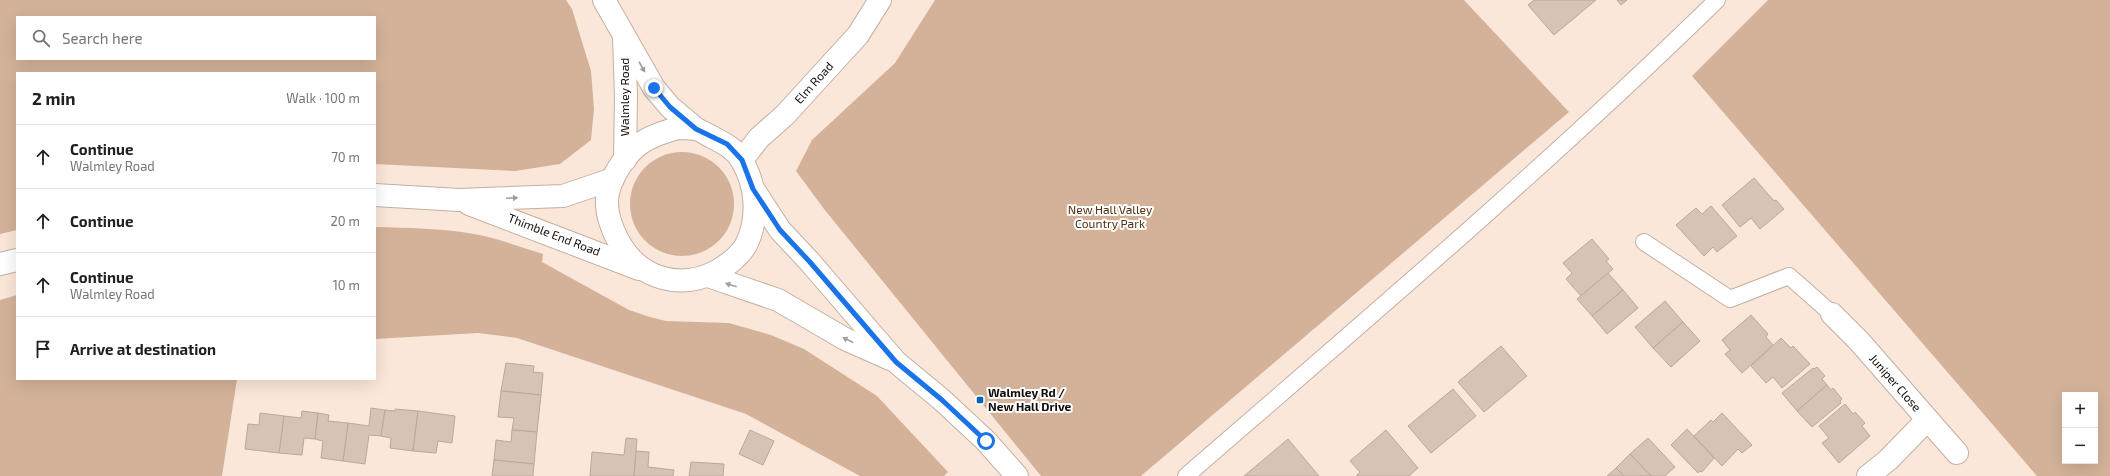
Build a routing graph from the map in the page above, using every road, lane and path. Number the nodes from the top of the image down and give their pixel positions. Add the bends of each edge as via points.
1 (604, 0) edge
2 (880, 0) edge
3 (1717, 0) edge
4 (624, 33) junction
5 (696, 129) junction
6 (624, 160) junction
7 (742, 160) junction
8 (613, 179) junction
9 (753, 189) junction
10 (376, 195) edge
11 (459, 200) junction
12 (1644, 242) dead end
13 (16, 260) edge
14 (0, 264) edge
15 (648, 272) junction
16 (708, 276) junction
17 (1832, 314) joint
18 (896, 362) junction
19 (1927, 420) junction
20 (1957, 454) dead end
21 (1017, 476) edge
22 (1186, 476) edge
23 (1868, 476) edge

1 - 4 main road, Walmley Road
2 - 7 main road, Elm Road via 858,35 785,115 759,138
3 - 22 lane via 1628,87
4 -> 5 main road, Walmley Road via 654,88 670,107
4 - 6 main road, Walmley Road
5 - 6 main road via 677,128 658,134 640,143
5 - 7 main road via 727,144
6 - 8 main road
7 - 9 main road
11 -> 8 main road, Thimble End Road via 563,196
8 - 15 main road via 607,199 610,221 619,243
9 - 16 main road, Thimble End Road via 754,224 746,246 732,262
9 - 18 main road via 780,230
10 - 11 main road, Thimble End Road
11 - 15 main road, Thimble End Road
12 - 17 lane via 1730,299 1789,276
13 - 14 main road
15 - 16 main road, Thimble End Road via 663,279 680,282
18 -> 16 main road via 845,339 778,300
17 - 19 main road, Juniper Close via 1859,341
18 - 21 main road via 986,441
19 - 20 main road, Juniper Close
19 - 23 main road via 1888,460

